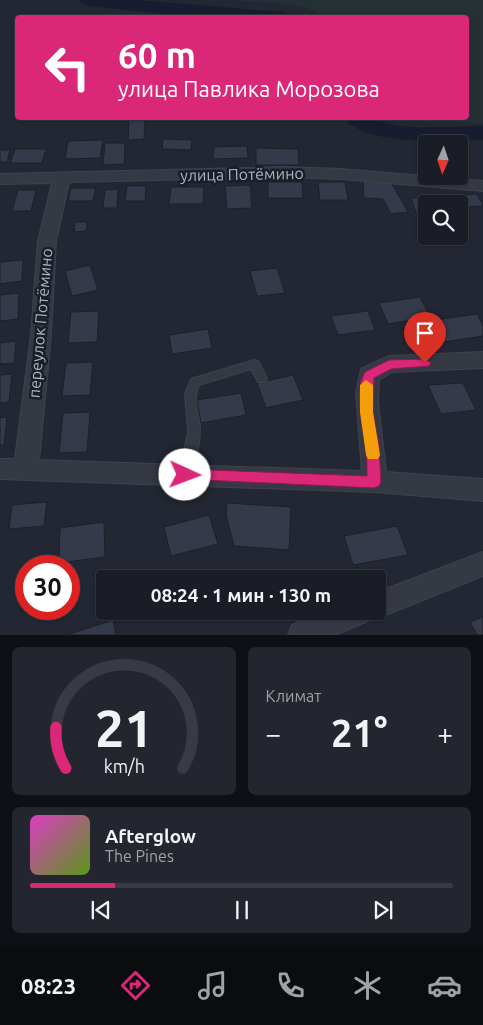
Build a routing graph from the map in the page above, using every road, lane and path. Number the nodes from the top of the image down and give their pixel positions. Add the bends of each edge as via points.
1 (62, 178) junction
2 (0, 179) edge
3 (483, 186) edge
4 (483, 360) edge
5 (262, 379) dead end
6 (0, 469) edge
7 (26, 469) junction
8 (185, 475) junction
9 (374, 482) junction
10 (483, 490) edge
11 (483, 564) edge
12 (386, 602) edge
13 (340, 620) edge
14 (302, 635) edge

1 - 2 street, улица Потёмино
1 - 3 street, улица Потёмино via 322,173
1 - 7 street, переулок Потёмино via 47,241 42,335
4 - 9 street via 389,364 369,375 366,412 373,446
5 - 8 lane via 254,364 195,382 189,393 194,430
6 - 7 street
7 - 8 street
8 - 9 street
9 - 10 street
11 - 12 street
13 - 14 street

